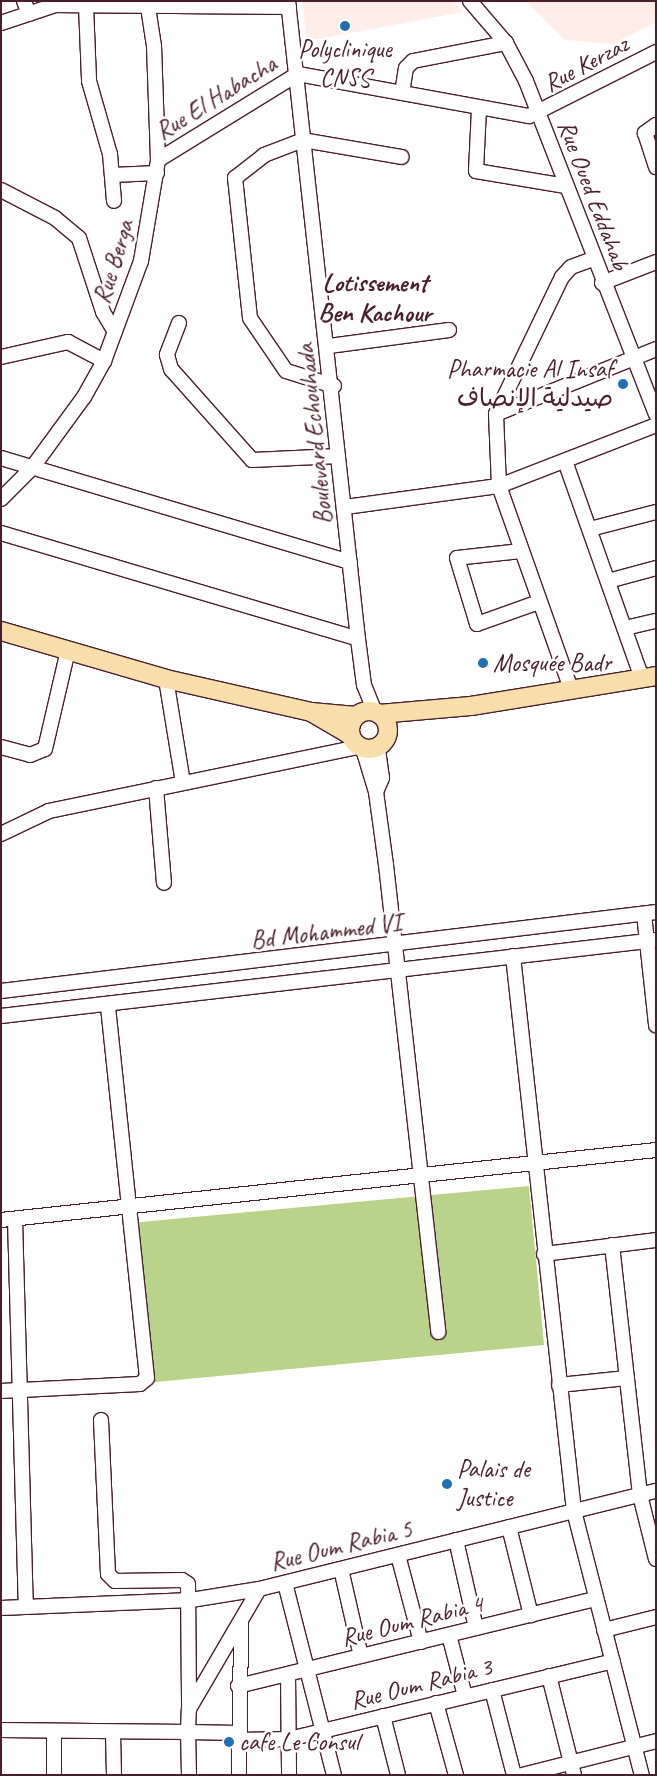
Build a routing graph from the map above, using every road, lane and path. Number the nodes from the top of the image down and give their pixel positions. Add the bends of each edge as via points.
1 (470, 1) edge
2 (54, 3) edge
3 (147, 4) edge
4 (288, 4) edge
5 (86, 5) junction
6 (27, 8) edge
7 (1, 23) edge
8 (506, 43) junction
9 (656, 52) edge
10 (298, 74) junction
11 (402, 93) junction
12 (479, 109) junction
13 (538, 115) junction
14 (656, 125) edge
15 (303, 140) junction
16 (402, 157) dead end
17 (157, 167) junction
18 (656, 167) edge
19 (113, 175) junction
20 (566, 186) junction
21 (1, 190) edge
22 (114, 201) dead end
23 (593, 259) junction
24 (656, 262) edge
25 (602, 283) junction
26 (179, 323) dead end
27 (449, 330) dead end
28 (116, 332) junction
29 (329, 346) junction
30 (656, 349) edge
31 (1, 356) edge
32 (632, 358) junction
33 (104, 361) junction
34 (334, 386) junction
35 (496, 414) junction
36 (656, 415) edge
37 (656, 425) edge
38 (338, 456) junction
39 (1, 458) edge
40 (565, 461) junction
41 (32, 468) junction
42 (499, 486) junction
43 (1, 499) edge
44 (345, 507) junction
45 (656, 512) edge
46 (590, 529) junction
47 (1, 533) edge
48 (521, 551) junction
49 (350, 562) junction
50 (656, 568) edge
51 (608, 581) junction
52 (539, 602) junction
53 (656, 621) edge
54 (625, 628) junction
55 (1, 630) edge
56 (358, 639) junction
57 (68, 650) junction
58 (649, 677) edge
59 (166, 680) junction
60 (571, 689) junction
61 (431, 710) junction
62 (311, 712) junction
63 (367, 714) junction
64 (388, 734) junction
65 (360, 743) junction
66 (1, 747) edge
67 (183, 783) junction
68 (156, 788) junction
69 (1, 834) edge
70 (164, 883) dead end
71 (650, 913) edge
72 (652, 941) edge
73 (395, 947) junction
74 (513, 956) junction
75 (398, 971) junction
76 (1, 991) edge
77 (108, 1004) junction
78 (1, 1016) edge
79 (656, 1025) edge
80 (656, 1150) edge
81 (533, 1162) junction
82 (422, 1174) junction
83 (128, 1206) junction
84 (8, 1219) edge
85 (656, 1240) edge
86 (612, 1245) junction
87 (544, 1254) junction
88 (438, 1332) dead end
89 (627, 1378) junction
90 (559, 1385) junction
91 (1, 1390) edge
92 (23, 1390) junction
93 (101, 1420) dead end
94 (656, 1491) edge
95 (640, 1495) junction
96 (574, 1511) junction
97 (509, 1527) junction
98 (456, 1540) junction
99 (398, 1555) junction
100 (656, 1559) edge
101 (341, 1569) junction
102 (285, 1583) junction
103 (259, 1589) junction
104 (596, 1599) junction
105 (191, 1600) junction
106 (1, 1608) edge
107 (26, 1608) junction
108 (531, 1615) junction
109 (656, 1617) edge
110 (242, 1620) junction
111 (476, 1628) junction
112 (604, 1630) junction
113 (449, 1635) junction
114 (421, 1642) junction
115 (362, 1656) junction
116 (613, 1661) junction
117 (307, 1670) junction
118 (288, 1674) junction
119 (549, 1676) junction
120 (238, 1686) junction
121 (492, 1690) junction
122 (465, 1696) junction
123 (436, 1703) junction
124 (189, 1709) junction
125 (383, 1716) junction
126 (1, 1730) edge
127 (322, 1730) junction
128 (54, 1731) junction
129 (188, 1732) junction
130 (113, 1734) junction
131 (238, 1737) junction
132 (289, 1739) junction
133 (656, 1741) edge
134 (635, 1746) junction
135 (573, 1769) edge
136 (54, 1775) edge
137 (114, 1775) edge
138 (189, 1775) edge
139 (239, 1775) edge
140 (289, 1775) edge
141 (334, 1775) edge
142 (398, 1775) edge
143 (456, 1775) edge
144 (514, 1775) edge
145 (522, 1775) edge
146 (642, 1775) edge

1 - 8 street, Rue Oued Eddahab
2 - 5 street
2 - 6 street
3 - 4 street
3 - 5 street
3 - 17 street, Rue Berga via 159,115
4 - 10 street, Boulevard Echouhada
5 - 19 street via 89,81
6 - 7 street
8 - 11 street via 412,61 406,68
8 - 13 street, Rue Oued Eddahab
9 - 13 street, Rue Kerzaz
10 - 11 street
10 - 15 street, Boulevard Echouhada
10 - 17 street, Rue El Habacha
11 - 12 street
12 - 13 street
12 - 20 street via 476,171
13 - 20 street, Rue Oued Eddahab
14 - 18 street via 645,133
15 - 16 street
15 - 29 street, Boulevard Echouhada
15 - 34 street via 264,155 236,178 246,307 286,371 298,378
17 - 19 street
17 - 28 street, Rue Berga via 141,261
19 - 22 street
20 - 23 street, Rue Oued Eddahab
21 - 28 street via 55,218 79,238 103,312
23 - 25 street, Rue Oued Eddahab
23 - 35 street via 571,267 562,277
24 - 25 street
25 - 32 street, Rue Oued Eddahab
26 - 38 street via 167,354 171,370 252,460
27 - 29 street
28 - 33 street, Rue Berga
29 - 34 street, Boulevard Echouhada
30 - 32 street
31 - 33 street via 68,342
32 - 35 street
32 - 36 street, Rue Oued Eddahab
33 - 41 street, Rue Berga
34 - 38 street, Boulevard Echouhada
35 - 42 street
37 - 40 street
38 - 44 street, Boulevard Echouhada
39 - 41 street
40 - 42 street
40 - 46 street
41 - 43 street, Rue Berga
41 - 49 street
42 - 44 street
42 - 48 street
44 - 49 street, Boulevard Echouhada
45 - 46 street
46 - 51 street
47 - 56 street
48 - 52 street
48 - 52 street via 457,558 477,624
49 - 56 street, Boulevard Echouhada
50 - 51 street
51 - 54 street
52 - 60 street
53 - 54 street
54 - 58 street
55 - 57 main road
56 - 63 street, Boulevard Echouhada
57 - 59 main road
57 - 66 street via 44,749 30,755
58 - 60 main road
59 - 62 main road
59 - 67 street
60 - 61 main road
61 - 63 main road
61 - 64 main road
62 - 63 main road
62 - 65 main road
63 - 64 main road
63 - 65 main road
64 - 65 main road
65 - 67 street via 311,757
65 - 73 street via 376,792
67 - 68 street
68 - 69 street via 49,811
68 - 70 street
71 - 72 street
71 - 73 street, Bd Mohammed VI
72 - 74 street, Bd Mohammed VI
72 - 79 street
73 - 75 street
73 - 76 street, Bd Mohammed VI
74 - 75 street, Bd Mohammed VI
74 - 81 street
75 - 77 street, Bd Mohammed VI
75 - 82 street
77 - 78 street, Bd Mohammed VI
77 - 83 street
80 - 81 street
81 - 82 street
81 - 87 street
82 - 83 street
82 - 88 street
83 - 84 street
83 - 92 street via 147,1378 140,1384
84 - 92 street
85 - 86 street
86 - 87 street
86 - 89 street
87 - 90 street
89 - 90 street
89 - 95 street
90 - 96 street
91 - 92 street
92 - 107 street
93 - 105 street via 110,1580 182,1580 190,1589
94 - 95 street, Rue Oum Rabia 5
95 - 96 street, Rue Oum Rabia 5
95 - 100 street
96 - 97 street, Rue Oum Rabia 5
96 - 104 street
97 - 98 street, Rue Oum Rabia 5
97 - 108 street
98 - 99 street, Rue Oum Rabia 5
98 - 111 street
99 - 101 street, Rue Oum Rabia 5
99 - 114 street
101 - 102 street, Rue Oum Rabia 5
101 - 115 street
102 - 103 street, Rue Oum Rabia 5
102 - 117 street
103 - 105 street
103 - 110 street, Rue Oum Rabia 5
104 - 108 street, Rue Oum Rabia 4
104 - 112 street
105 - 107 street
105 - 124 street
106 - 107 street
108 - 111 street, Rue Oum Rabia 4
109 - 112 street
110 - 120 street
110 - 124 street, Rue Oum Rabia 5
111 - 113 street, Rue Oum Rabia 4
112 - 116 street
113 - 114 street, Rue Oum Rabia 4
113 - 122 street
114 - 115 street, Rue Oum Rabia 4
115 - 117 street, Rue Oum Rabia 4
116 - 119 street, Rue Oum Rabia 3
116 - 134 street
117 - 118 street, Rue Oum Rabia 4
117 - 127 street
118 - 120 street, Rue Oum Rabia 4
118 - 132 street
119 - 121 street, Rue Oum Rabia 3
119 - 135 street
120 - 131 street
121 - 122 street, Rue Oum Rabia 3
121 - 144 street
122 - 123 street, Rue Oum Rabia 3
123 - 125 street, Rue Oum Rabia 3
123 - 143 street
124 - 129 street, Rue Oum Rabia 5
125 - 127 street, Rue Oum Rabia 3
125 - 142 street
126 - 128 street
127 - 132 street, Rue Oum Rabia 3
127 - 141 street
128 - 130 street
128 - 136 street
129 - 130 street
129 - 131 street, Rue Oum Rabia 3
129 - 138 street, Rue Oum Rabia 5
130 - 137 street
131 - 132 street, Rue Oum Rabia 3
131 - 139 street
132 - 140 street
133 - 134 street
134 - 135 street
134 - 146 street
135 - 145 street

